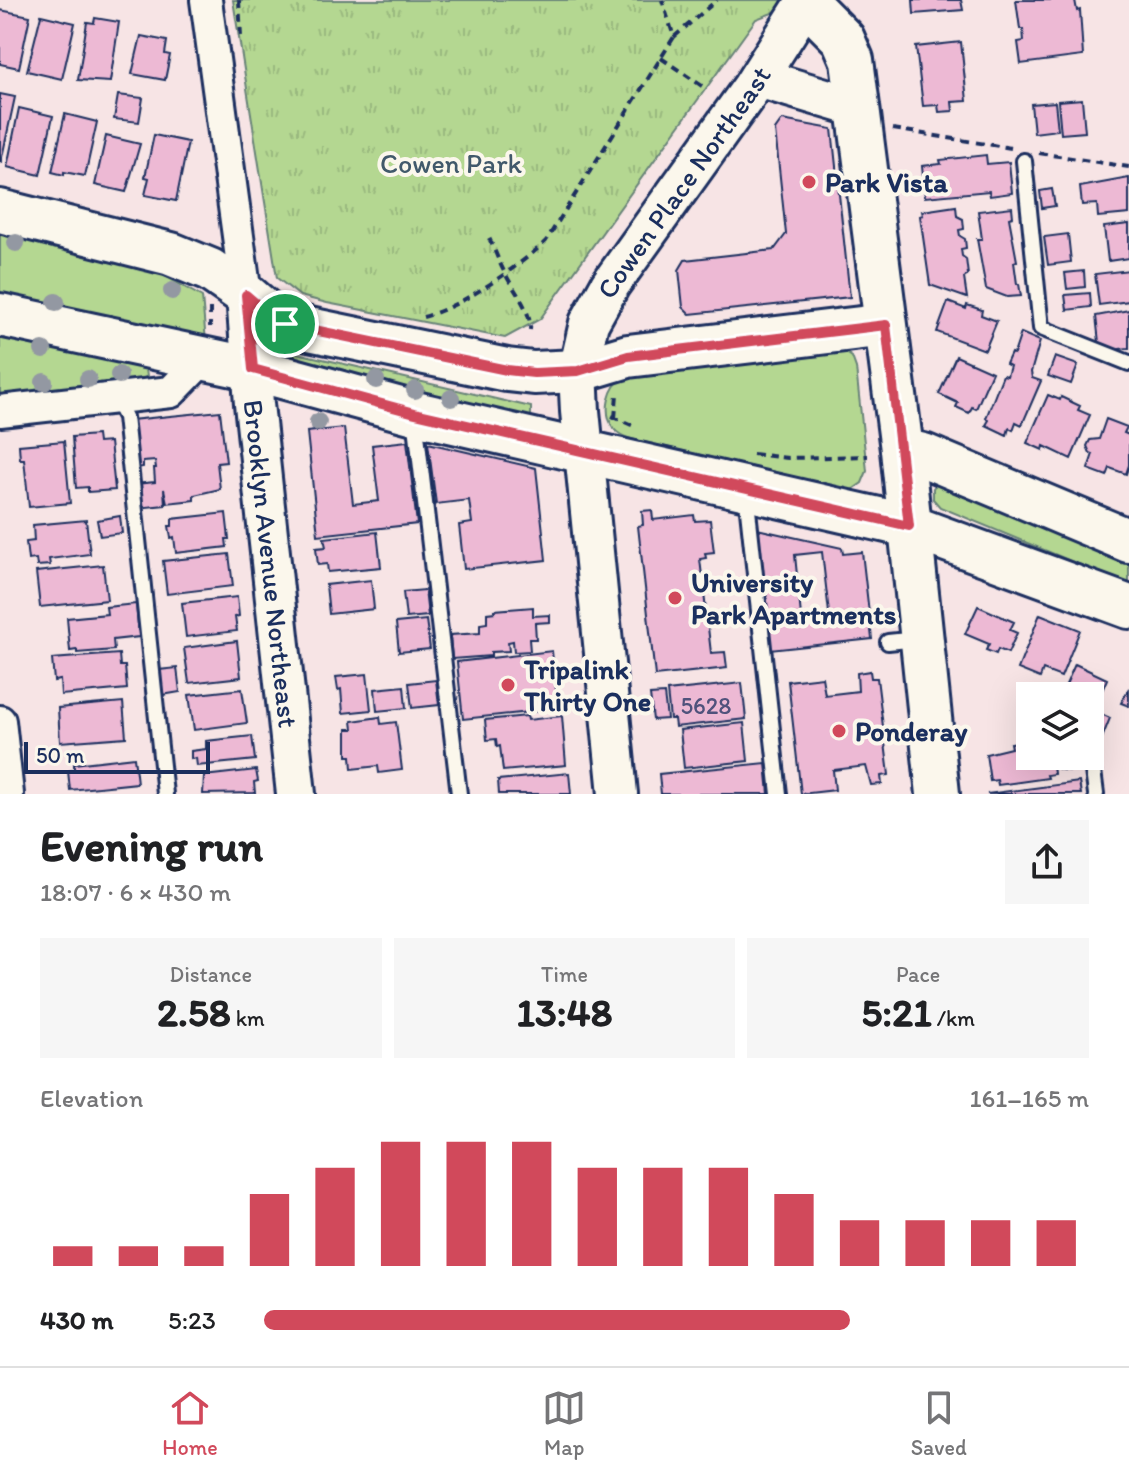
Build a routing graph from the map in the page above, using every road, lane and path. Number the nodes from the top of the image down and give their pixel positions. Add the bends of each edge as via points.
1 (206, 0) edge
2 (662, 0) edge
3 (717, 0) edge
4 (806, 1) edge
5 (674, 37) junction
6 (661, 58) junction
7 (758, 78) junction
8 (702, 86) dead end
9 (859, 108) junction
10 (1024, 161) dead end
11 (0, 211) edge
12 (489, 238) dead end
13 (505, 273) junction
14 (229, 300) junction
15 (0, 315) edge
16 (411, 317) dead end
17 (886, 325) junction
18 (530, 330) dead end
19 (206, 347) junction
20 (1129, 363) edge
21 (253, 369) junction
22 (578, 371) junction
23 (618, 385) dead end
24 (116, 400) junction
25 (0, 411) edge
26 (415, 413) junction
27 (615, 416) junction
28 (640, 428) dead end
29 (599, 442) junction
30 (886, 453) junction
31 (745, 471) junction
32 (909, 526) junction
33 (1129, 541) edge
34 (1129, 607) edge
35 (0, 721) edge
36 (1093, 770) edge
37 (8, 794) edge
38 (165, 794) edge
39 (296, 794) edge
40 (459, 794) edge
41 (618, 794) edge
42 (779, 794) edge
43 (938, 794) edge
44 (1096, 794) edge

1 - 14 street, Brooklyn Avenue Northeast
2 - 5 path
3 - 5 path
4 - 7 street, Cowen Place Northeast
4 - 9 main road via 843,39 852,60
5 - 6 path
6 - 8 path
6 - 13 path via 546,241
7 - 9 street
7 - 22 street, Cowen Place Northeast via 610,285 589,323
9 - 17 main road
10 - 20 lane via 1041,328
11 - 14 main road via 171,254 210,270
12 - 13 path
13 - 16 path via 446,308
13 - 18 path
14 - 19 path via 208,310
14 - 21 street, Brooklyn Avenue Northeast
14 - 22 main road via 316,332 507,370
15 - 19 main road
17 - 22 main road via 628,356
17 - 30 main road
19 - 21 main road
19 - 24 street via 171,392
21 - 26 main road
21 - 39 street, Brooklyn Avenue Northeast
22 - 29 street, Cowen Place Northeast
23 - 27 path
24 - 25 street
24 - 38 lane via 125,417
26 - 29 main road
26 - 40 lane
27 - 28 path
27 - 29 path
29 - 31 main road
29 - 41 street, Cowen Place Northeast
30 - 31 path via 788,458
30 - 32 main road
30 - 33 main road via 923,455
31 - 32 main road
31 - 42 lane
32 - 34 main road
32 - 43 main road via 904,640
35 - 37 street
36 - 44 lane

